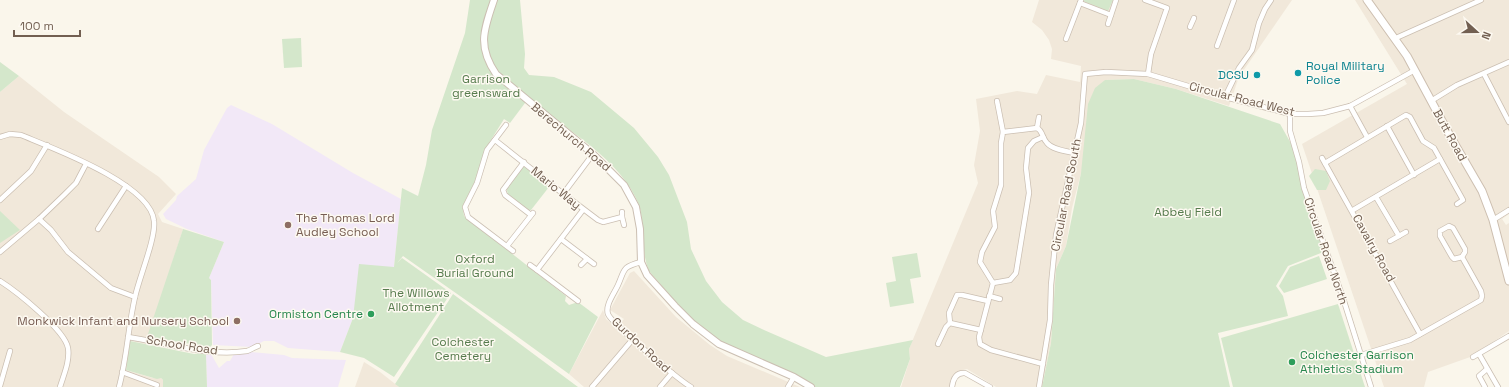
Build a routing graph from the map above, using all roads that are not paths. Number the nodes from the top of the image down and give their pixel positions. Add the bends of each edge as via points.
1 (494, 0) edge
2 (1116, 0) edge
3 (1145, 0) edge
4 (1234, 0) edge
5 (1271, 0) edge
6 (1367, 0) edge
7 (1481, 0) edge
8 (1080, 2) edge
9 (1111, 15) junction
10 (1194, 18) dead end
11 (1108, 24) dead end
12 (1190, 27) dead end
13 (1396, 38) junction
14 (1066, 39) dead end
15 (1217, 46) dead end
16 (1509, 62) edge
17 (1415, 70) junction
18 (1085, 74) joint
19 (1148, 74) junction
20 (1484, 74) junction
21 (1225, 97) junction
22 (997, 101) dead end
23 (1431, 101) junction
24 (1350, 106) junction
25 (1290, 114) junction
26 (1039, 117) dead end
27 (1509, 122) edge
28 (506, 125) dead end
29 (1387, 126) junction
30 (1037, 128) junction
31 (1003, 132) junction
32 (0, 137) edge
33 (1043, 137) junction
34 (1367, 137) junction
35 (495, 140) junction
36 (47, 145) junction
37 (1074, 153) junction
38 (593, 154) junction
39 (1322, 158) dead end
40 (1440, 159) junction
41 (524, 162) junction
42 (1325, 163) junction
43 (86, 164) junction
44 (1414, 175) junction
45 (126, 186) junction
46 (563, 194) junction
47 (1376, 196) junction
48 (0, 200) edge
49 (1457, 204) dead end
50 (584, 210) junction
51 (1353, 210) junction
52 (1509, 210) edge
53 (622, 212) dead end
54 (622, 217) junction
55 (40, 219) junction
56 (1493, 220) junction
57 (624, 225) dead end
58 (98, 228) dead end
59 (1406, 232) dead end
60 (1399, 236) junction
61 (561, 239) junction
62 (1390, 241) dead end
63 (507, 246) junction
64 (513, 251) dead end
65 (0, 252) edge
66 (1462, 257) junction
67 (587, 259) junction
68 (641, 262) junction
69 (594, 264) dead end
70 (1507, 264) edge
71 (530, 265) dead end
72 (582, 265) dead end
73 (537, 270) junction
74 (0, 281) edge
75 (1509, 281) edge
76 (993, 283) junction
77 (989, 296) junction
78 (135, 297) junction
79 (1000, 299) dead end
80 (578, 301) dead end
81 (988, 301) junction
82 (950, 323) junction
83 (980, 330) junction
84 (1420, 334) junction
85 (1509, 336) edge
86 (128, 337) junction
87 (633, 339) junction
88 (938, 344) dead end
89 (258, 346) dead end
90 (10, 351) dead end
91 (1479, 354) junction
92 (1361, 355) junction
93 (1473, 357) dead end
94 (1043, 364) junction
95 (1487, 369) junction
96 (122, 372) junction
97 (672, 373) junction
98 (794, 377) junction
99 (157, 384) edge
100 (0, 386) edge
101 (60, 387) edge
102 (119, 387) edge
103 (592, 387) edge
104 (660, 387) edge
105 (691, 387) edge
106 (788, 387) edge
107 (811, 387) edge
108 (952, 387) edge
109 (990, 387) edge
110 (1039, 387) edge
111 (1371, 387) edge
112 (1485, 387) edge
113 (1498, 387) edge

1 - 38 street, Berechurch Road via 485,25 484,46 487,61 496,74
2 - 9 street
3 - 19 street via 1167,8 1151,54
4 - 15 street
5 - 21 street via 1259,23 1252,50 1239,68
6 - 13 main road, Butt Road
7 - 13 street
8 - 9 street
8 - 14 street
9 - 11 street
10 - 12 street
13 - 17 main road, Butt Road
16 - 20 street
17 - 23 main road, Butt Road
17 - 24 street, Circular Road West
18 - 19 street, Circular Road West
18 - 37 street, Circular Road South via 1083,109
19 - 21 street, Circular Road West
20 - 23 street
20 - 27 street
21 - 25 street, Circular Road West
22 - 31 street via 998,121
23 - 56 main road, Butt Road via 1482,191
24 - 25 street, Circular Road West via 1323,113
24 - 34 street
25 - 92 street, Circular Road North via 1290,131 1304,188
26 - 30 street
28 - 35 street
29 - 34 street
29 - 40 street via 1406,115 1423,141 1433,147
29 - 44 street
30 - 31 street
30 - 33 street
31 - 76 street via 1002,185 993,211 995,227 982,252 980,262
32 - 36 street via 10,134 21,135
33 - 37 street via 1052,147
33 - 76 street via 1034,141 1028,148 1026,168 1029,193 1016,273 1010,280
34 - 42 street
35 - 41 street, Mario Way
35 - 63 street via 487,150 477,182 465,207 468,216
36 - 43 street
36 - 48 street via 31,171
37 - 94 street, Circular Road South via 1056,234 1050,320
38 - 46 street
38 - 68 street, Berechurch Road via 620,180 636,207
39 - 42 street, Cavalry Road
40 - 44 street
40 - 49 street via 1463,200
41 - 46 street, Mario Way
41 - 63 street via 503,190 505,195 532,214
42 - 51 street, Cavalry Road
43 - 45 street
43 - 55 street via 76,183
44 - 47 street
45 - 58 street
45 - 78 street via 150,208 154,221 152,239
46 - 50 street, Mario Way
47 - 51 street
47 - 60 street
50 - 54 street, Mario Way via 603,222
50 - 61 street
51 - 84 street, Cavalry Road
52 - 56 street
53 - 54 street
54 - 57 street
55 - 65 street
55 - 78 street via 68,252 111,288
56 - 70 main road, Butt Road
59 - 60 street
60 - 62 street
61 - 67 street
61 - 73 street
63 - 64 street
66 - 66 street via 1452,257 1440,236 1440,231 1444,227 1453,228 1466,248
66 - 84 street via 1482,296 1479,302
67 - 69 street
67 - 72 street
68 - 87 street, Gurdon Road via 622,271 607,308 608,315
68 - 98 street, Berechurch Road via 647,275 666,297 693,324 719,344
70 - 75 main road, Butt Road
71 - 73 street
73 - 80 street via 569,299
74 - 101 street via 59,330 68,347 67,368
76 - 77 street
77 - 79 street
77 - 81 street
78 - 86 street
81 - 82 street via 957,295 949,314
81 - 83 street
82 - 83 street
82 - 88 street
83 - 94 street via 979,340 982,345
84 - 92 street via 1410,340
85 - 91 street
86 - 89 street, School Road via 197,350 246,351
86 - 96 street
87 - 97 street, Gurdon Road
87 - 103 street
90 - 100 street
91 - 93 street
91 - 95 street
92 - 111 street, Circular Road North
94 - 110 street, Circular Road South
95 - 112 street via 1479,376
95 - 113 street
96 - 99 street
96 - 102 street
97 - 104 street
97 - 105 street, Gurdon Road
98 - 106 street
98 - 107 street, Berechurch Road
108 - 109 street via 956,375 965,372

